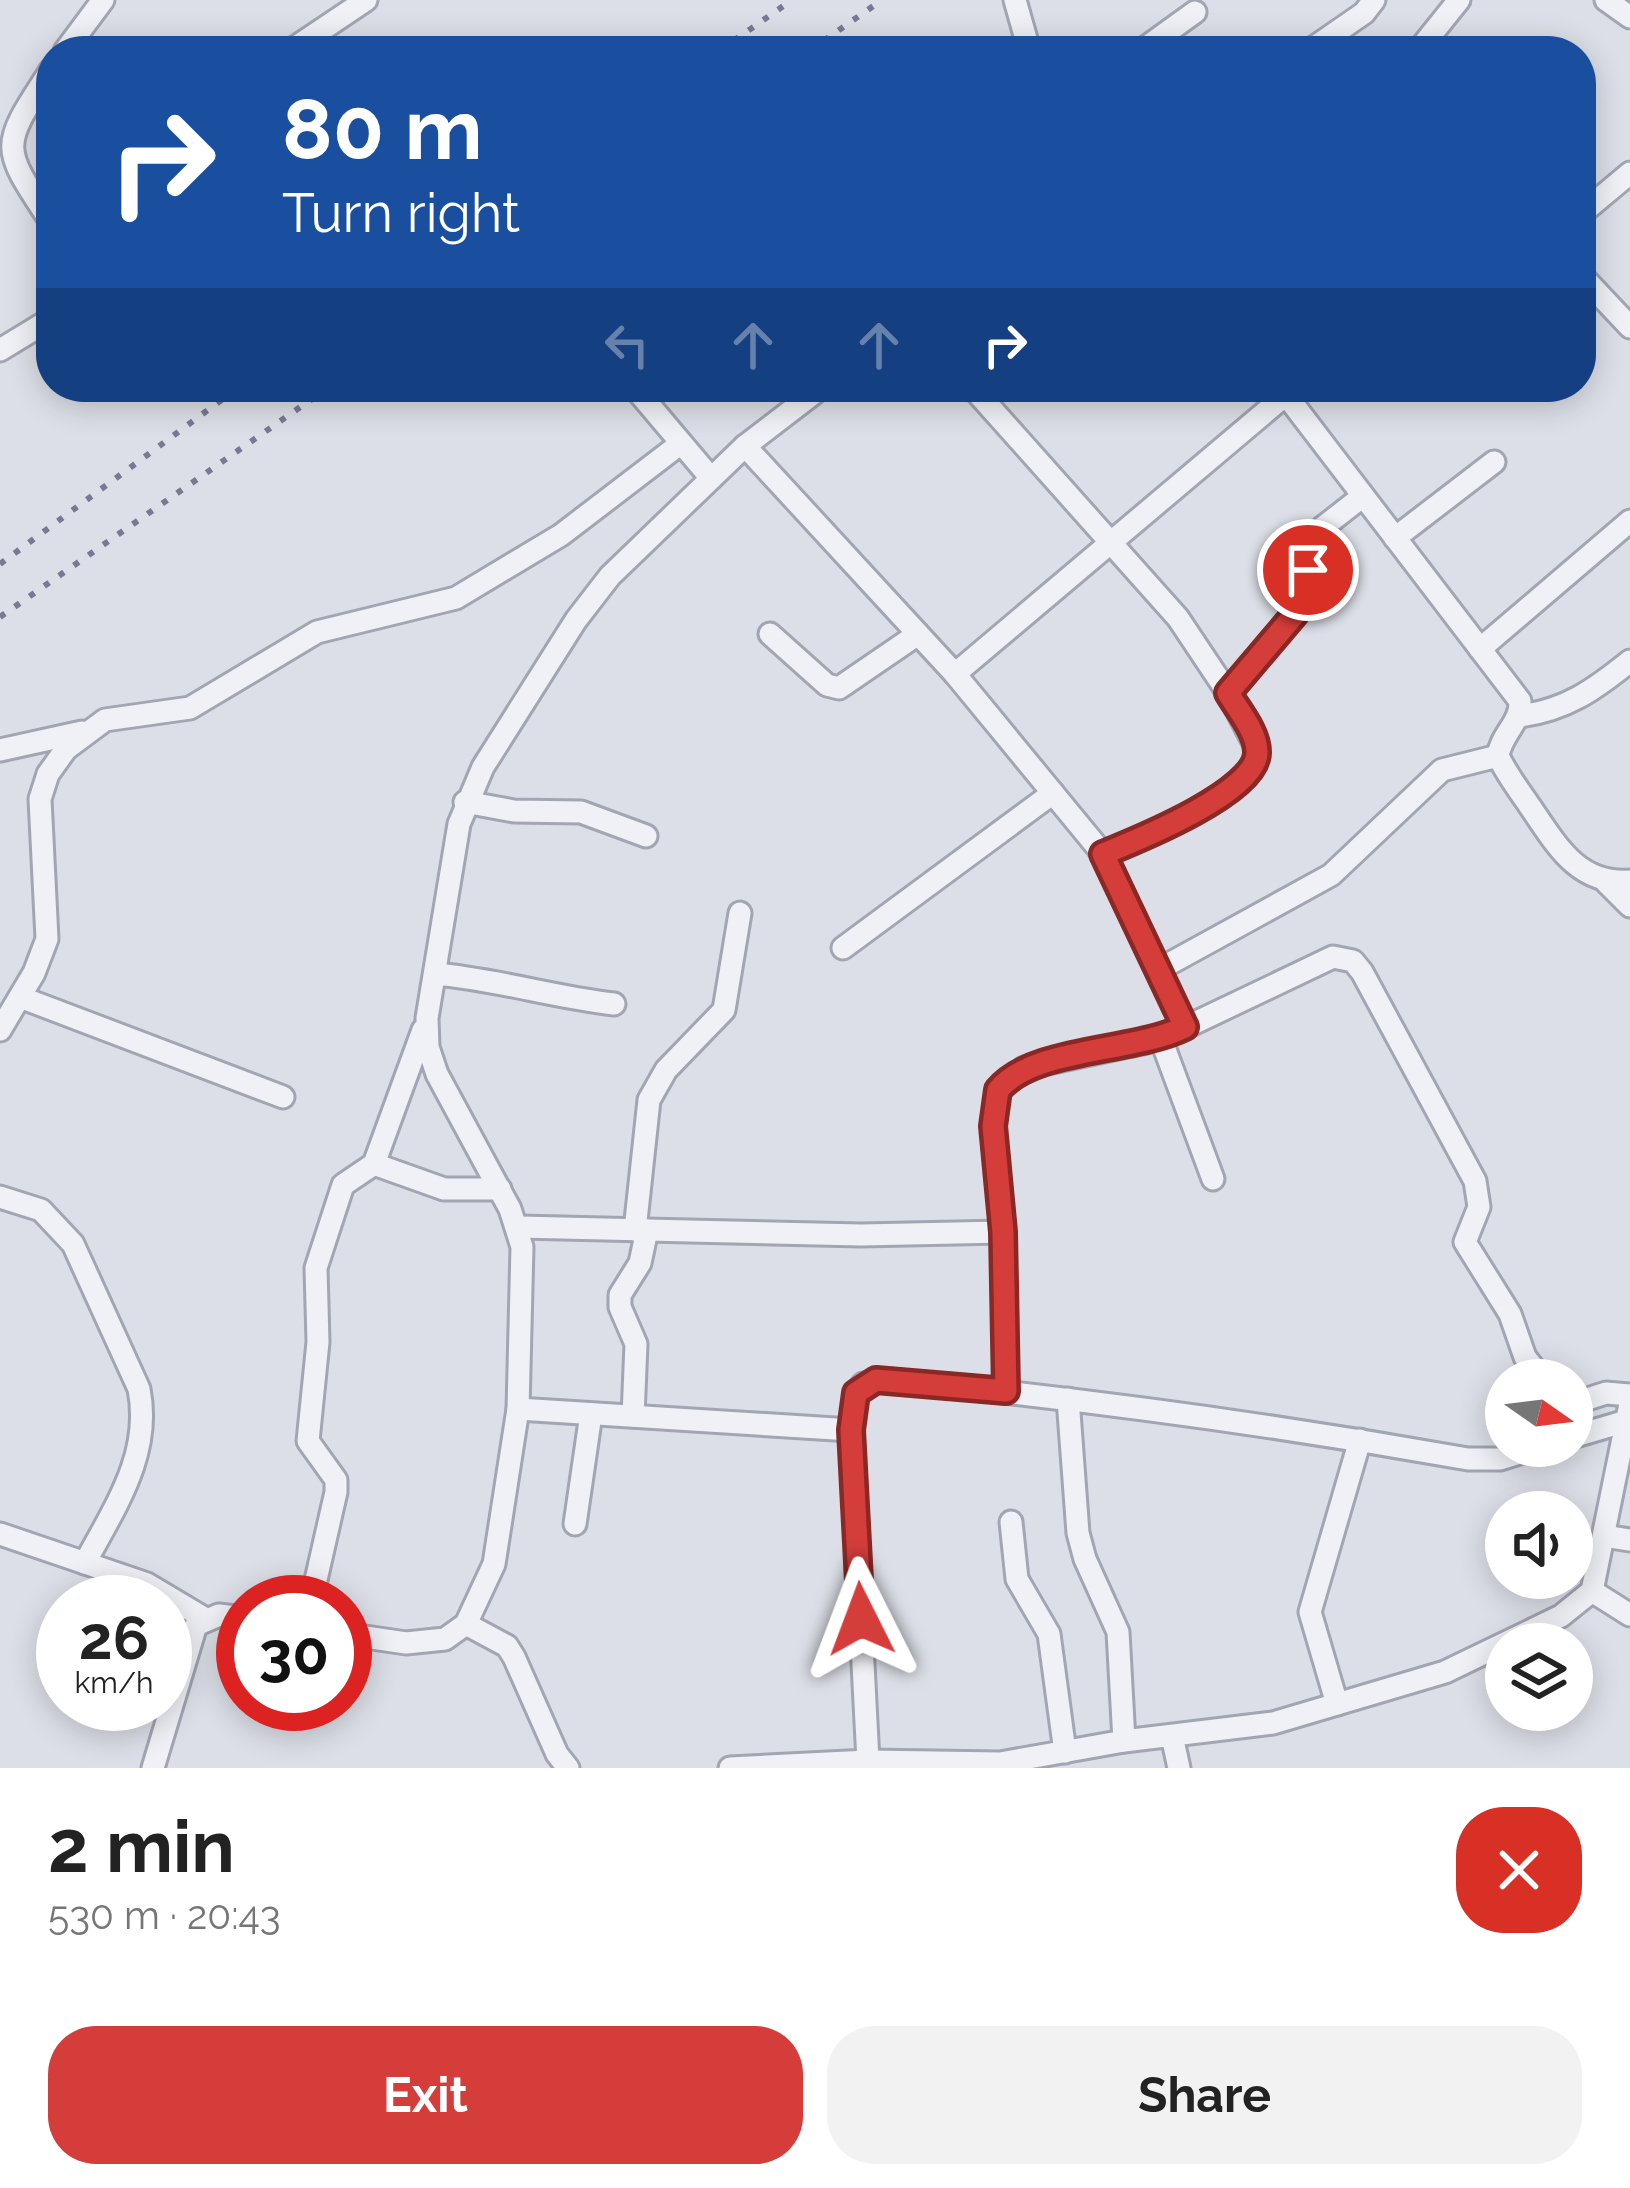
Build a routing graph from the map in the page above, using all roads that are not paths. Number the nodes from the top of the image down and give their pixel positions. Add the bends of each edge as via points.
1 (103, 0) edge
2 (366, 0) edge
3 (1015, 0) edge
4 (1374, 0) edge
5 (1459, 0) edge
6 (1606, 0) edge
7 (1195, 12) dead end
8 (1630, 17) edge
9 (76, 36) edge
10 (312, 36) edge
11 (1026, 36) edge
12 (1162, 36) edge
13 (1345, 36) edge
14 (1430, 36) edge
15 (36, 90) edge
16 (1630, 172) edge
17 (1596, 201) edge
18 (36, 202) edge
19 (1596, 291) edge
20 (1630, 327) edge
21 (36, 328) edge
22 (0, 350) edge
23 (646, 402) edge
24 (803, 402) edge
25 (985, 402) edge
26 (1273, 402) edge
27 (1296, 402) edge
28 (680, 444) junction
29 (746, 446) junction
30 (1494, 462) dead end
31 (710, 478) junction
32 (1363, 496) junction
33 (1630, 520) edge
34 (1395, 538) junction
35 (1108, 545) junction
36 (770, 634) dead end
37 (917, 634) junction
38 (1480, 649) junction
39 (1630, 661) edge
40 (955, 674) junction
41 (1228, 693) junction
42 (1520, 716) junction
43 (88, 731) junction
44 (0, 750) edge
45 (1498, 755) junction
46 (1053, 793) junction
47 (465, 802) junction
48 (646, 836) dead end
49 (1103, 854) junction
50 (1630, 881) edge
51 (1606, 882) junction
52 (1630, 906) edge
53 (740, 914) dead end
54 (843, 949) dead end
55 (1158, 970) junction
56 (434, 974) junction
57 (20, 997) junction
58 (614, 1004) dead end
59 (427, 1018) junction
60 (1185, 1027) junction
61 (0, 1030) edge
62 (1161, 1039) junction
63 (284, 1097) dead end
64 (374, 1164) junction
65 (1214, 1179) dead end
66 (500, 1189) junction
67 (0, 1197) edge
68 (519, 1227) junction
69 (641, 1230) junction
70 (1003, 1232) junction
71 (1526, 1359) edge
72 (1006, 1391) junction
73 (1593, 1397) edge
74 (1067, 1399) junction
75 (1628, 1407) edge
76 (518, 1409) junction
77 (592, 1414) junction
78 (633, 1416) junction
79 (1593, 1426) edge
80 (851, 1430) junction
81 (1360, 1440) junction
82 (1485, 1460) edge
83 (1011, 1522) dead end
84 (575, 1524) dead end
85 (0, 1534) edge
86 (1604, 1536) junction
87 (1630, 1540) edge
88 (85, 1563) junction
89 (317, 1575) edge
90 (1593, 1586) edge
91 (1593, 1592) edge
92 (1582, 1599) edge
93 (1630, 1615) edge
94 (204, 1618) junction
95 (216, 1618) edge
96 (466, 1624) junction
97 (372, 1637) edge
98 (1337, 1704) junction
99 (1172, 1736) junction
100 (1124, 1741) junction
101 (1065, 1752) junction
102 (868, 1761) junction
103 (153, 1768) edge
104 (568, 1768) edge
105 (730, 1768) edge
106 (1178, 1768) edge

1 - 9 street
2 - 10 street
3 - 11 street
4 - 13 street
5 - 14 street
6 - 8 street
7 - 12 street
15 - 18 street via 5,142
16 - 17 street
19 - 20 street
21 - 22 street
23 - 28 street
24 - 29 street
25 - 35 street
26 - 35 street
27 - 32 street
28 - 31 street
28 - 43 street via 561,535 456,598 317,632 190,708 122,716
29 - 31 street
29 - 37 street
30 - 34 street
31 - 47 street via 593,596
32 - 34 street
32 - 41 street via 1322,529 1295,614
33 - 38 street
34 - 38 street
35 - 40 street
35 - 41 street via 1178,618
36 - 37 street via 839,688
37 - 40 street
38 - 42 street via 1516,696
39 - 42 street via 1573,703
40 - 46 street
41 - 49 street via 1258,751 1251,768 1179,821
42 - 45 street
43 - 44 street
43 - 57 street via 66,748 40,800 46,939
45 - 51 street via 1562,854
45 - 55 street via 1442,770 1331,875
46 - 49 street
46 - 54 street
47 - 48 street via 581,812
47 - 56 street
49 - 55 street
50 - 51 street
51 - 52 street
53 - 69 street via 724,1010 666,1070 650,1100
55 - 60 street
56 - 58 street
56 - 59 street
57 - 61 street
57 - 63 street
59 - 64 street
59 - 66 street via 437,1074
60 - 62 street
60 - 71 street via 1322,960 1352,962 1475,1181 1479,1207 1466,1242 1510,1314
62 - 65 street
62 - 70 street via 1024,1068 998,1090 993,1126
64 - 66 street via 444,1189
64 - 89 street via 343,1185 316,1268 308,1441 337,1492
66 - 68 street
67 - 88 street via 41,1210 73,1244 140,1389 136,1463
68 - 69 street
68 - 76 street
69 - 70 street
69 - 78 street via 640,1262 620,1295 636,1344
70 - 72 street
72 - 74 street
72 - 80 street via 876,1380 856,1393
73 - 75 street via 1606,1393
74 - 81 street
74 - 100 street via 1078,1533 1116,1621
75 - 79 street
75 - 86 street
76 - 77 street
76 - 96 street via 494,1564
77 - 78 street
77 - 84 street
78 - 80 street
80 - 102 street
81 - 82 street
81 - 98 street via 1310,1612
83 - 101 street via 1017,1579 1049,1634
85 - 88 street
86 - 87 street
86 - 90 street
88 - 94 street via 147,1584
91 - 93 street
92 - 98 street via 1461,1665
94 - 95 street
94 - 103 street via 190,1638
96 - 97 street via 428,1644
96 - 104 street via 506,1646
98 - 99 street via 1250,1728
99 - 100 street
99 - 106 street
100 - 101 street
101 - 102 street via 986,1765
102 - 105 street

